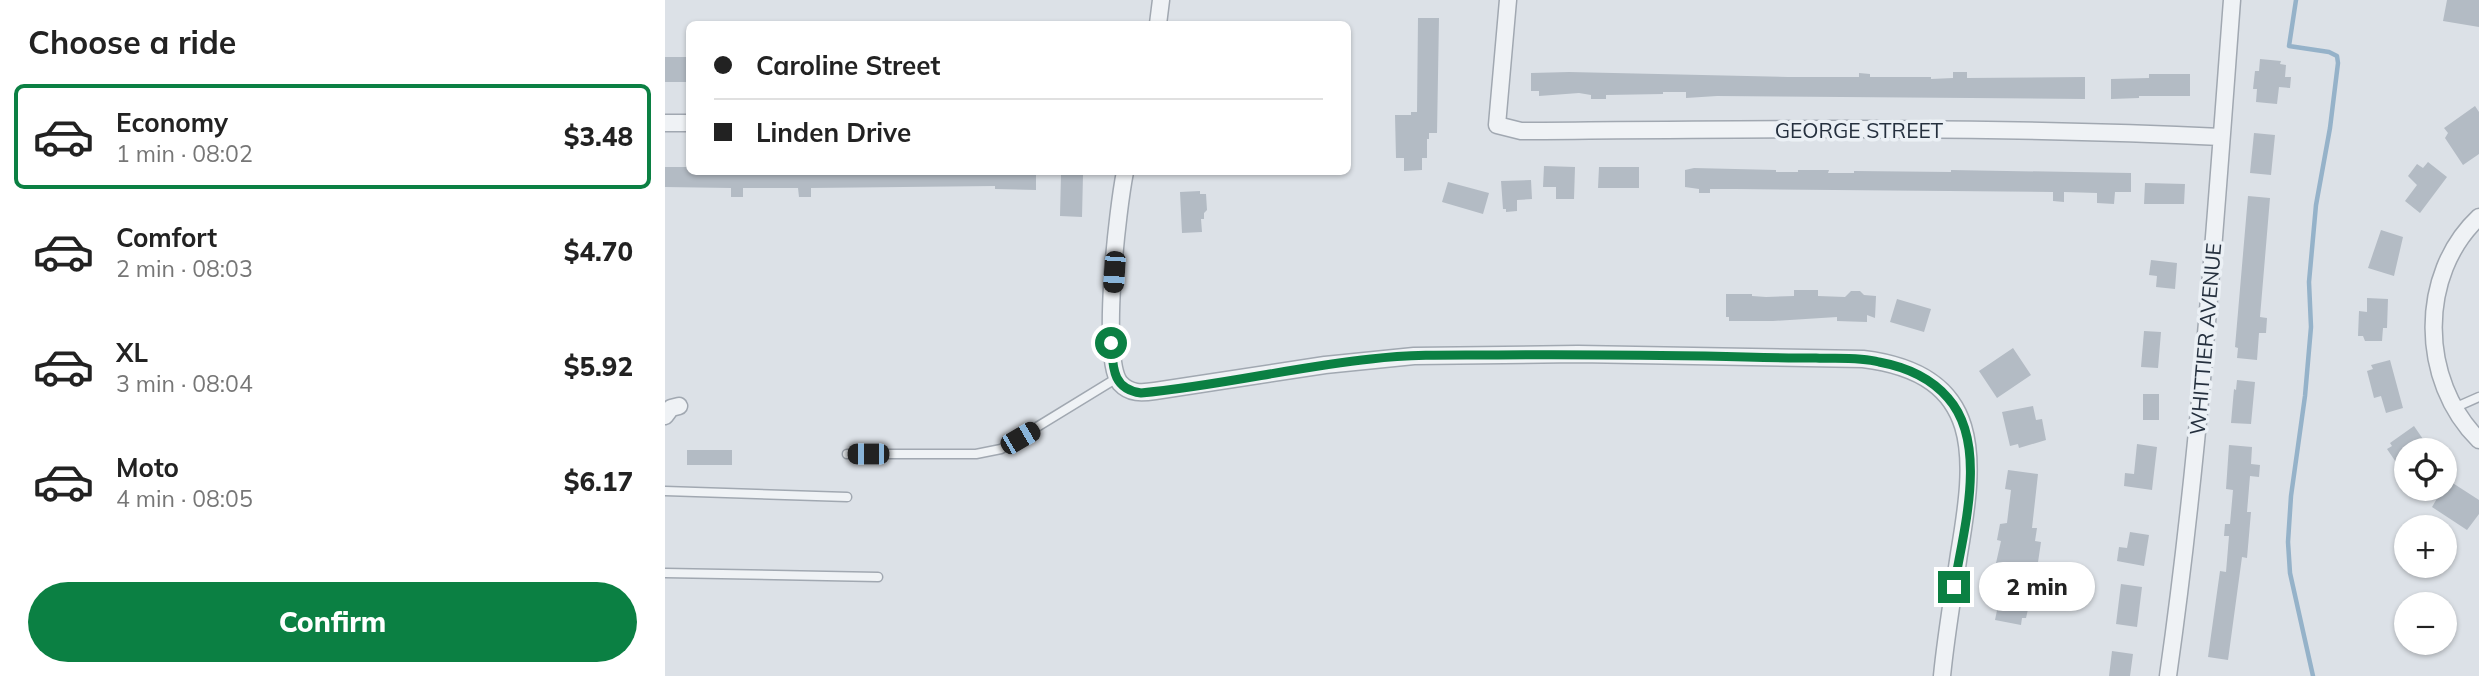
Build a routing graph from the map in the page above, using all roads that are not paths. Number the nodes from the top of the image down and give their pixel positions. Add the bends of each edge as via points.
1 (1161, 0) edge
2 (1508, 0) edge
3 (2232, 0) edge
4 (1159, 21) edge
5 (665, 123) edge
6 (686, 123) edge
7 (2221, 137) junction
8 (1125, 175) edge
9 (2479, 216) edge
10 (1117, 378) junction
11 (2479, 397) edge
12 (679, 406) dead end
13 (2455, 408) junction
14 (665, 416) edge
15 (2479, 440) edge
16 (847, 454) dead end
17 (665, 491) edge
18 (847, 497) dead end
19 (665, 573) edge
20 (878, 577) dead end
21 (1942, 676) edge
22 (2168, 676) edge

1 - 4 street
2 - 7 street, GEORGE STREET via 1497,125 1521,131 1856,128
3 - 7 street, WHITTIER AVENUE
5 - 6 street
7 - 22 street, WHITTIER AVENUE via 2199,422
8 - 10 street via 1111,322
9 - 13 street via 2450,252 2436,298 2436,356
10 - 16 lane via 1001,449 976,454
10 - 21 street via 1130,391 1141,393 1414,356 1850,359 1898,366 1922,376 1949,399 1961,415 1970,455 1966,516
11 - 13 lane
12 - 14 street
13 - 15 street
17 - 18 lane
19 - 20 lane

